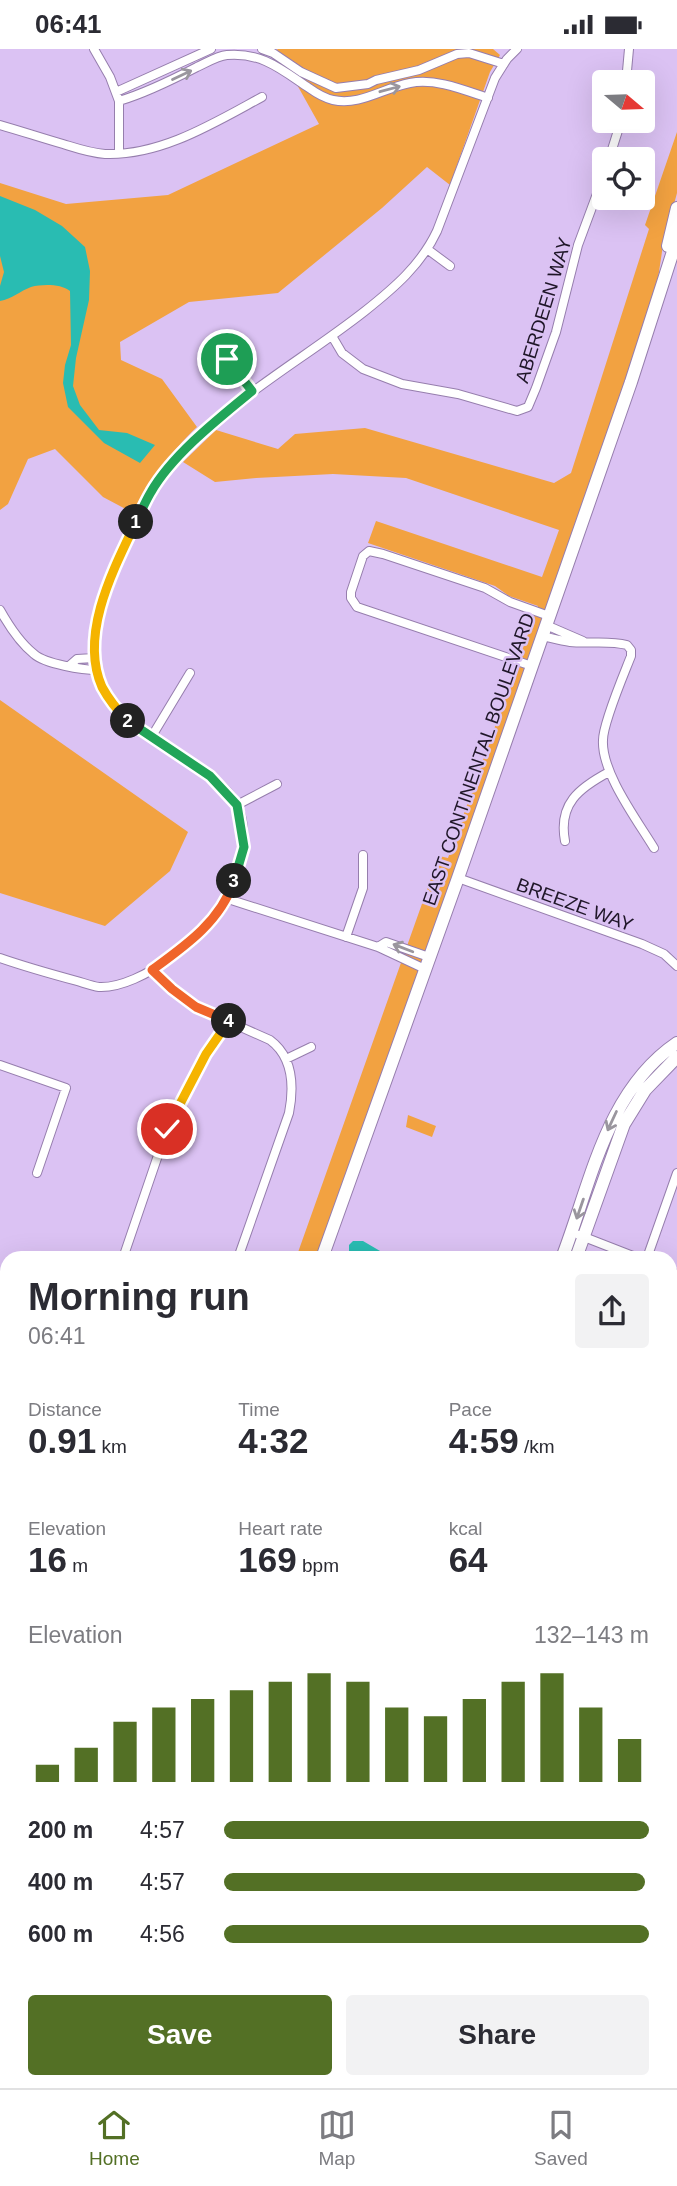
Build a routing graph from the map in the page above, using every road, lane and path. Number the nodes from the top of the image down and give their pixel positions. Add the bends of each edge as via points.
1 (94, 49) edge
2 (211, 49) edge
3 (262, 49) edge
4 (517, 49) edge
5 (629, 49) edge
6 (221, 52) edge
7 (504, 64) junction
8 (627, 70) edge
9 (117, 96) junction
10 (262, 97) dead end
11 (488, 97) junction
12 (0, 125) edge
13 (119, 152) junction
14 (592, 207) edge
15 (677, 208) edge
16 (677, 239) edge
17 (427, 249) junction
18 (450, 267) dead end
19 (666, 271) junction
20 (332, 336) junction
21 (227, 359) dead end
22 (252, 391) junction
23 (0, 610) edge
24 (545, 626) junction
25 (94, 658) junction
26 (69, 666) junction
27 (532, 666) junction
28 (97, 670) junction
29 (190, 673) dead end
30 (152, 736) junction
31 (609, 772) junction
32 (277, 784) dead end
33 (237, 805) junction
34 (565, 841) dead end
35 (654, 848) dead end
36 (363, 855) dead end
37 (458, 878) junction
38 (228, 899) junction
39 (346, 937) junction
40 (0, 958) edge
41 (427, 963) junction
42 (677, 966) edge
43 (152, 970) junction
44 (229, 1020) junction
45 (677, 1043) edge
46 (311, 1047) dead end
47 (677, 1058) edge
48 (286, 1059) junction
49 (0, 1065) edge
50 (37, 1173) dead end
51 (677, 1173) edge
52 (578, 1235) junction
53 (125, 1251) edge
54 (240, 1251) edge
55 (324, 1251) edge
56 (567, 1251) edge
57 (577, 1251) edge
58 (620, 1251) edge
59 (649, 1251) edge

1 - 9 street
2 - 9 street
3 - 7 street via 336,88 368,85 457,54
4 - 7 street
5 - 8 street
9 -> 6 street via 138,96
6 -> 11 street via 272,62 332,100 366,99 381,90 421,82
7 - 11 street
9 - 13 street
10 - 13 street via 166,144
11 - 17 street
12 - 13 street via 89,152
14 - 20 street, ABERDEEN WAY via 556,332 523,411 372,373 342,353
15 - 19 main road, EAST CONTINENTAL BOULEVARD
16 - 19 main road, EAST CONTINENTAL BOULEVARD
17 - 18 street
17 - 20 street via 397,285
19 - 24 main road, EAST CONTINENTAL BOULEVARD
20 - 22 street
21 - 22 street
22 - 25 street via 192,443 151,492 104,597 94,630
23 - 26 street via 35,656
24 - 27 main road, EAST CONTINENTAL BOULEVARD
24 - 27 street via 485,588 383,554 369,551 363,556 351,593 357,607
24 - 31 street via 583,641 621,643 631,650 603,738
25 - 26 street via 77,659
25 - 28 street
26 - 28 street
27 - 37 main road, EAST CONTINENTAL BOULEVARD
28 - 30 street via 112,704 131,725
29 - 30 street
30 - 33 street via 210,776
31 - 34 street via 582,788 570,802 563,828
31 - 35 street
32 - 33 street
33 - 38 street via 244,847
36 - 39 street via 363,888
37 - 41 main road, EAST CONTINENTAL BOULEVARD
37 - 42 street, BREEZE WAY via 642,944
38 - 39 street
38 - 43 street via 196,936
39 - 41 street via 377,947 386,941
40 - 43 street via 99,987 122,984
41 - 55 main road, EAST CONTINENTAL BOULEVARD
43 - 44 street via 196,1007
44 - 48 street via 270,1040
44 - 53 street via 167,1129
45 -> 52 main road via 635,1082 618,1109
46 - 48 street
47 - 52 main road via 645,1090 624,1125
48 - 54 street via 292,1097 289,1113
49 - 50 street via 66,1088
51 - 59 street
52 - 56 main road
52 - 57 main road
52 - 58 street

